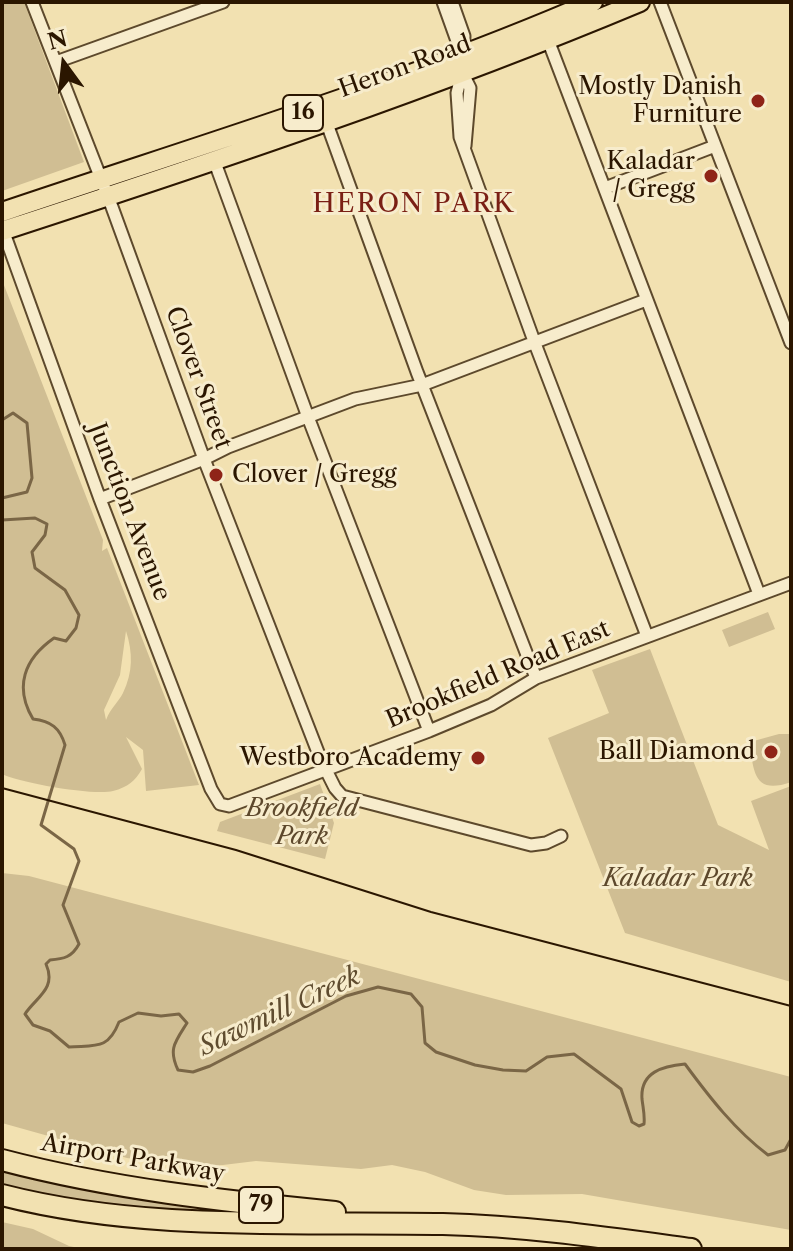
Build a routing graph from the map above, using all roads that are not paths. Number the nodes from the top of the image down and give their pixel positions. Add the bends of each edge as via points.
1 (32, 2) edge
2 (223, 2) edge
3 (443, 2) edge
4 (452, 2) edge
5 (593, 2) edge
6 (640, 2) edge
7 (660, 2) edge
8 (548, 40) junction
9 (56, 62) junction
10 (462, 64) junction
11 (326, 121) junction
12 (715, 146) junction
13 (214, 160) junction
14 (105, 188) junction
15 (605, 188) junction
16 (2, 212) edge
17 (2, 230) edge
18 (646, 300) junction
19 (534, 341) junction
20 (791, 343) edge
21 (422, 385) junction
22 (308, 417) junction
23 (204, 459) junction
24 (100, 499) junction
25 (791, 583) edge
26 (759, 594) junction
27 (647, 636) junction
28 (536, 678) junction
29 (429, 731) junction
30 (325, 768) junction
31 (223, 805) joint
32 (561, 836) dead end
33 (2, 1160) edge
34 (2, 1195) edge
35 (447, 1224) junction
36 (691, 1249) edge

1 - 9 street, Clover Street
2 - 9 street
3 - 10 street
4 - 10 street via 464,34
5 - 10 main road, Heron Road / 16
6 - 8 main road, Heron Road / 16
7 - 12 street
8 - 10 main road, Heron Road / 16
8 - 15 street
9 - 14 street, Clover Street
10 - 11 main road, Heron Road / 16
10 - 14 main road, Heron Road / 16 via 277,122
10 - 19 street via 470,88 465,148
11 - 13 main road, Heron Road / 16
11 - 21 street
12 - 15 street
12 - 20 street
13 - 14 main road, Heron Road / 16
13 - 22 street
14 - 16 main road, Heron Road / 16
14 - 17 main road, Heron Road / 16
14 - 23 street, Clover Street
15 - 18 street
17 - 24 street, Junction Avenue
18 - 19 street
18 - 26 street
19 - 21 street
19 - 27 street
21 - 22 street via 355,399
21 - 28 street
22 - 23 street
22 - 29 street
23 - 24 street
23 - 30 street, Clover Street
24 - 31 street, Junction Avenue via 215,798
25 - 26 street, Brookfield Road East
26 - 27 street, Brookfield Road East
27 - 28 street, Brookfield Road East
28 - 29 street, Brookfield Road East via 491,705
29 - 30 street, Brookfield Road East
30 - 31 street, Brookfield Road East
30 - 32 street, Clover Street via 342,796 531,845
33 - 35 highway, Airport Parkway / 79 via 221,1201
34 - 35 highway, Airport Parkway / 79 via 169,1221
35 - 36 highway, Airport Parkway / 79

